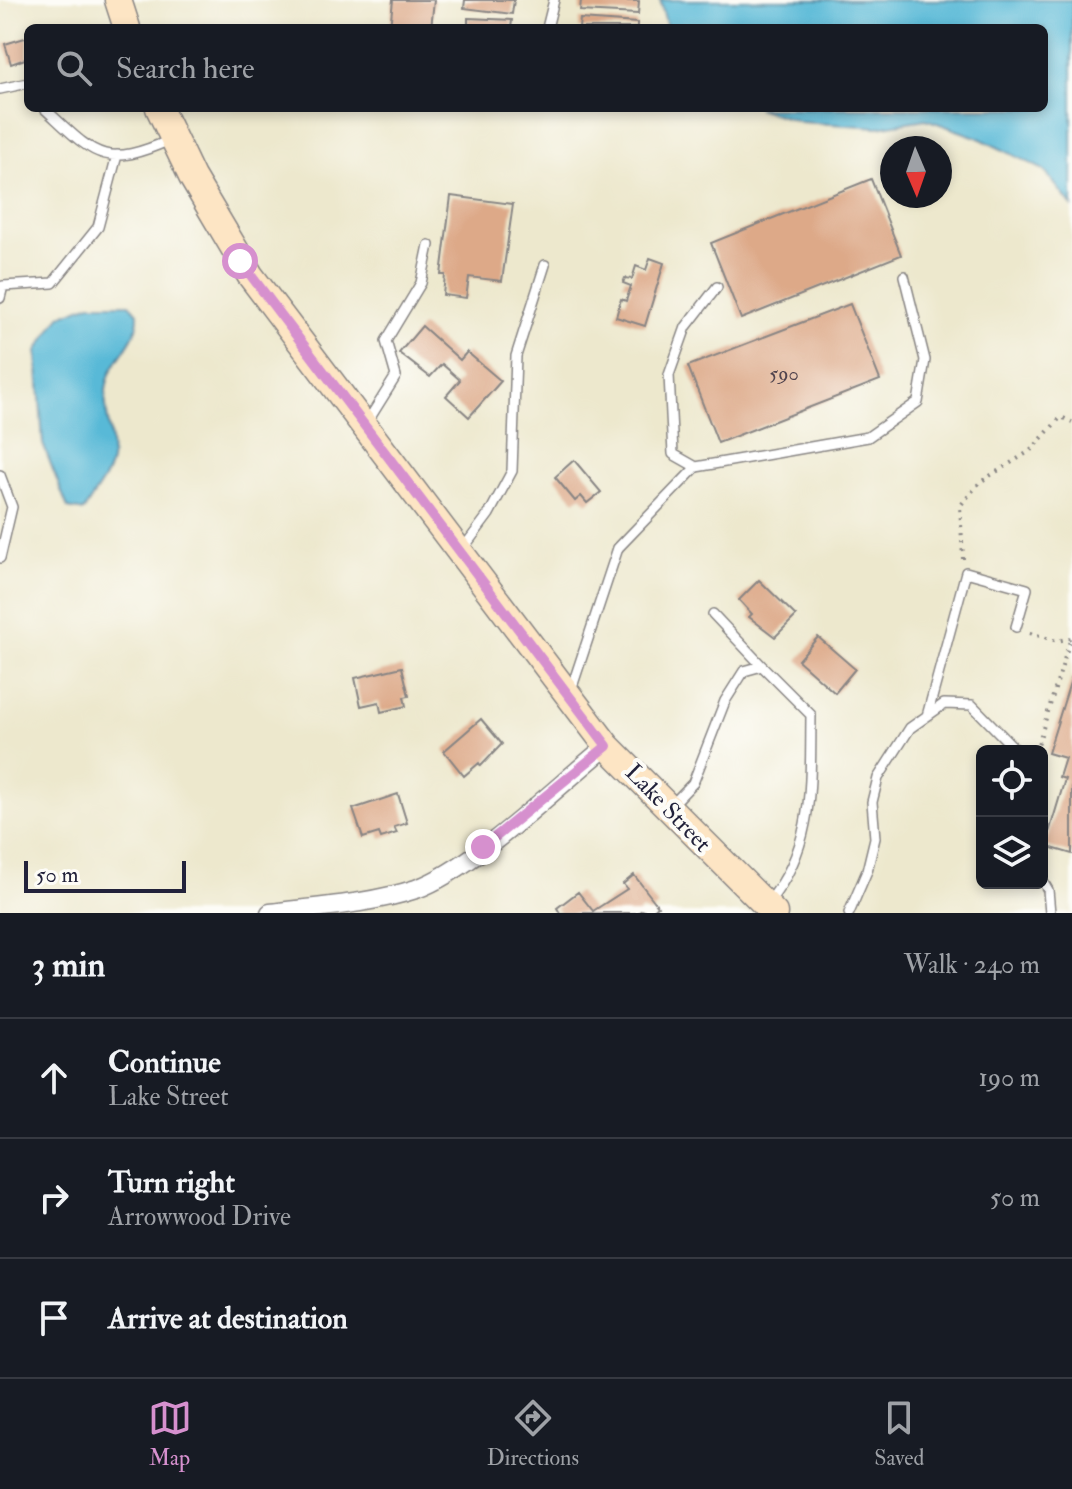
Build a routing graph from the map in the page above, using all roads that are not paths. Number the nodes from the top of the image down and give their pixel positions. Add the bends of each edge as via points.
1 (118, 0) edge
2 (554, 0) edge
3 (126, 24) edge
4 (548, 24) edge
5 (24, 84) edge
6 (0, 89) edge
7 (48, 112) edge
8 (161, 112) edge
9 (173, 139) junction
10 (117, 155) junction
11 (429, 245) dead end
12 (545, 265) dead end
13 (904, 276) dead end
14 (717, 287) dead end
15 (0, 298) edge
16 (365, 427) junction
17 (696, 467) junction
18 (0, 475) edge
19 (460, 553) junction
20 (0, 558) edge
21 (713, 614) dead end
22 (1016, 627) road end
23 (762, 666) junction
24 (569, 696) junction
25 (927, 716) junction
26 (1011, 745) edge
27 (607, 746) junction
28 (668, 809) junction
29 (1047, 889) edge
30 (766, 911) edge
31 (270, 913) edge
32 (849, 913) edge
33 (1050, 913) edge

1 - 3 main road
2 - 4 lane
5 - 6 lane
7 - 10 lane via 94,153
8 - 9 main road, Lake Street
9 - 10 lane via 134,156
9 - 16 main road, Lake Street via 240,261
10 - 15 lane via 98,227 53,283 3,286
11 - 16 lane via 421,283 386,341 396,376
12 - 19 lane via 516,356 512,471
13 - 17 lane via 925,360 918,402 868,437
14 - 17 lane via 686,327 669,375 673,454
16 - 19 main road, Lake Street
17 - 24 lane via 618,548
18 - 20 lane via 12,507
19 - 24 main road, Lake Street
21 - 23 lane
22 - 25 lane via 1027,589 966,572
23 - 28 lane via 744,671 725,701 693,783
23 - 30 lane via 811,715 802,845
24 - 27 main road, Lake Street
25 - 26 lane via 944,704 972,705
25 - 32 lane via 910,728 878,778 872,802 875,838
27 - 28 main road, Lake Street
27 - 31 street via 435,881 379,898
28 - 30 main road, Lake Street
29 - 33 lane

